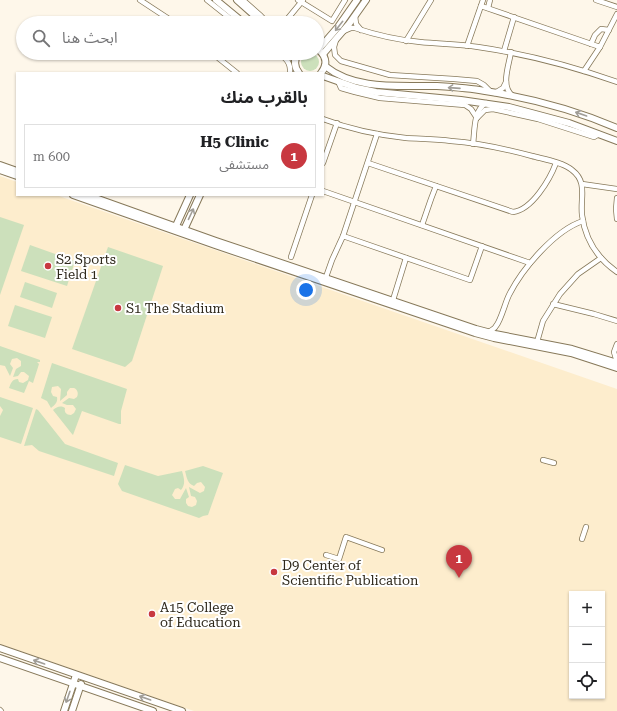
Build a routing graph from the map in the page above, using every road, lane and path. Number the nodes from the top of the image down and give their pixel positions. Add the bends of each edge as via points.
1 (140, 0) edge
2 (207, 0) edge
3 (216, 0) edge
4 (237, 0) edge
5 (243, 0) edge
6 (345, 0) edge
7 (357, 0) edge
8 (366, 0) edge
9 (431, 0) edge
10 (483, 0) edge
11 (490, 0) edge
12 (596, 0) edge
13 (301, 1) edge
14 (481, 6) junction
15 (617, 7) edge
16 (488, 8) junction
17 (617, 14) edge
18 (164, 16) edge
19 (227, 16) edge
20 (235, 16) edge
21 (255, 16) edge
22 (261, 16) edge
23 (289, 16) edge
24 (355, 16) junction
25 (514, 17) junction
26 (609, 30) junction
27 (343, 31) junction
28 (363, 31) junction
29 (336, 40) junction
30 (406, 41) junction
31 (591, 44) junction
32 (324, 45) edge
33 (467, 46) junction
34 (600, 47) junction
35 (324, 48) edge
36 (504, 51) junction
37 (511, 52) junction
38 (324, 58) edge
39 (221, 60) edge
40 (287, 60) edge
41 (296, 60) edge
42 (325, 66) junction
43 (584, 71) junction
44 (236, 72) edge
45 (290, 72) edge
46 (298, 72) edge
47 (322, 72) edge
48 (324, 76) edge
49 (506, 81) junction
50 (338, 82) junction
51 (617, 82) edge
52 (493, 92) junction
53 (513, 96) junction
54 (471, 101) junction
55 (486, 103) junction
56 (477, 117) junction
57 (324, 119) edge
58 (337, 123) junction
59 (617, 128) edge
60 (377, 134) junction
61 (599, 134) junction
62 (617, 142) edge
63 (473, 144) junction
64 (324, 160) edge
65 (368, 162) junction
66 (556, 163) junction
67 (0, 165) edge
68 (0, 170) edge
69 (16, 171) edge
70 (16, 176) edge
71 (582, 184) junction
72 (436, 186) junction
73 (617, 189) edge
74 (324, 191) edge
75 (76, 196) edge
76 (90, 196) edge
77 (190, 196) edge
78 (200, 196) edge
79 (312, 196) edge
80 (617, 198) edge
81 (354, 202) junction
82 (617, 219) edge
83 (583, 221) junction
84 (422, 225) junction
85 (175, 228) junction
86 (183, 231) junction
87 (343, 236) junction
88 (482, 246) junction
89 (291, 257) dead end
90 (406, 258) junction
91 (601, 258) junction
92 (530, 263) junction
93 (617, 272) edge
94 (326, 277) junction
95 (392, 300) junction
96 (553, 304) junction
97 (617, 321) edge
98 (497, 326) junction
99 (489, 332) junction
100 (502, 335) junction
101 (537, 342) junction
102 (617, 344) edge
103 (614, 352) junction
104 (606, 359) junction
105 (617, 363) edge
106 (617, 368) edge
107 (543, 460) dead end
108 (554, 464) dead end
109 (586, 527) dead end
110 (582, 539) dead end
111 (382, 550) dead end
112 (326, 555) dead end
113 (0, 648) edge
114 (0, 658) edge
115 (76, 675) junction
116 (84, 677) junction
117 (73, 684) junction
118 (80, 686) junction
119 (64, 711) edge
120 (72, 711) edge
121 (153, 711) edge
122 (182, 711) edge

1 - 18 street
2 - 19 street
3 - 20 main road
4 - 21 main road
5 - 22 street
6 - 13 street via 332,21
7 -> 32 main road
8 - 24 main road
9 - 30 street
10 - 14 street
11 - 16 street
12 - 15 street
13 - 23 street
14 - 16 street
14 - 33 street
16 - 25 street
17 - 26 street
24 - 27 main road
24 - 28 street via 357,26
25 - 31 street
25 - 36 street
26 - 31 street via 601,29
26 - 34 street
27 - 28 street via 351,28
27 - 29 main road
28 - 30 street
29 - 35 main road
29 - 52 street via 335,55 341,61 390,75 477,81
30 - 33 street
31 - 34 street
33 - 36 street
34 - 43 street
36 - 37 street
37 - 43 street
37 - 49 street
38 - 42 main road
39 - 44 street
40 - 45 street
41 - 46 main road
42 - 47 main road
52 -> 42 main road via 437,86 377,85 348,78
43 - 51 street
48 - 50 main road
49 - 52 street via 503,88
49 - 53 street via 508,91
50 - 54 main road via 386,94
50 - 56 street via 341,88 373,97 465,105
52 - 53 main road
59 -> 53 main road via 579,113
54 - 55 main road
54 - 56 street
55 - 56 street via 479,109
55 - 61 main road via 540,114
56 - 61 street via 485,110 493,109 538,119 594,137
56 - 63 street
57 - 58 street
58 - 60 street
58 - 64 street
60 - 63 street
60 - 65 street
61 - 62 main road
63 - 66 street via 514,151
65 - 72 street
65 - 81 street
66 - 71 street via 573,170
66 - 72 street via 542,189 516,212
67 - 69 main road
68 - 70 main road
71 - 73 street
71 - 83 street
72 - 84 street
74 - 81 street
75 - 85 main road
76 - 85 main road
77 - 85 main road
86 -> 78 main road
79 - 89 street
80 - 82 street
81 - 84 street
81 - 87 street
83 - 91 street via 588,241
83 - 92 street via 550,242
84 - 88 street
85 - 86 main road
86 - 94 main road
86 - 106 main road via 475,333 571,353
87 - 90 street
87 - 94 street
88 - 90 street via 470,280
88 - 92 street
90 - 95 street
91 - 93 street
91 - 96 street via 573,279
92 - 98 street via 510,292
94 - 95 main road
95 - 99 main road
96 - 97 street
96 - 101 street via 542,321
98 - 99 street
98 - 100 street
99 - 100 main road
100 - 101 main road
101 - 104 main road
102 - 103 street
103 - 104 street
103 - 105 street
104 - 105 main road
107 - 108 street
109 - 110 street
111 - 112 street via 346,537 339,559
115 -> 113 main road
114 - 117 main road
115 - 116 main road
115 - 117 main road
116 - 118 main road
122 -> 116 main road
117 - 118 main road
117 -> 119 main road
118 - 120 main road
118 - 121 main road

